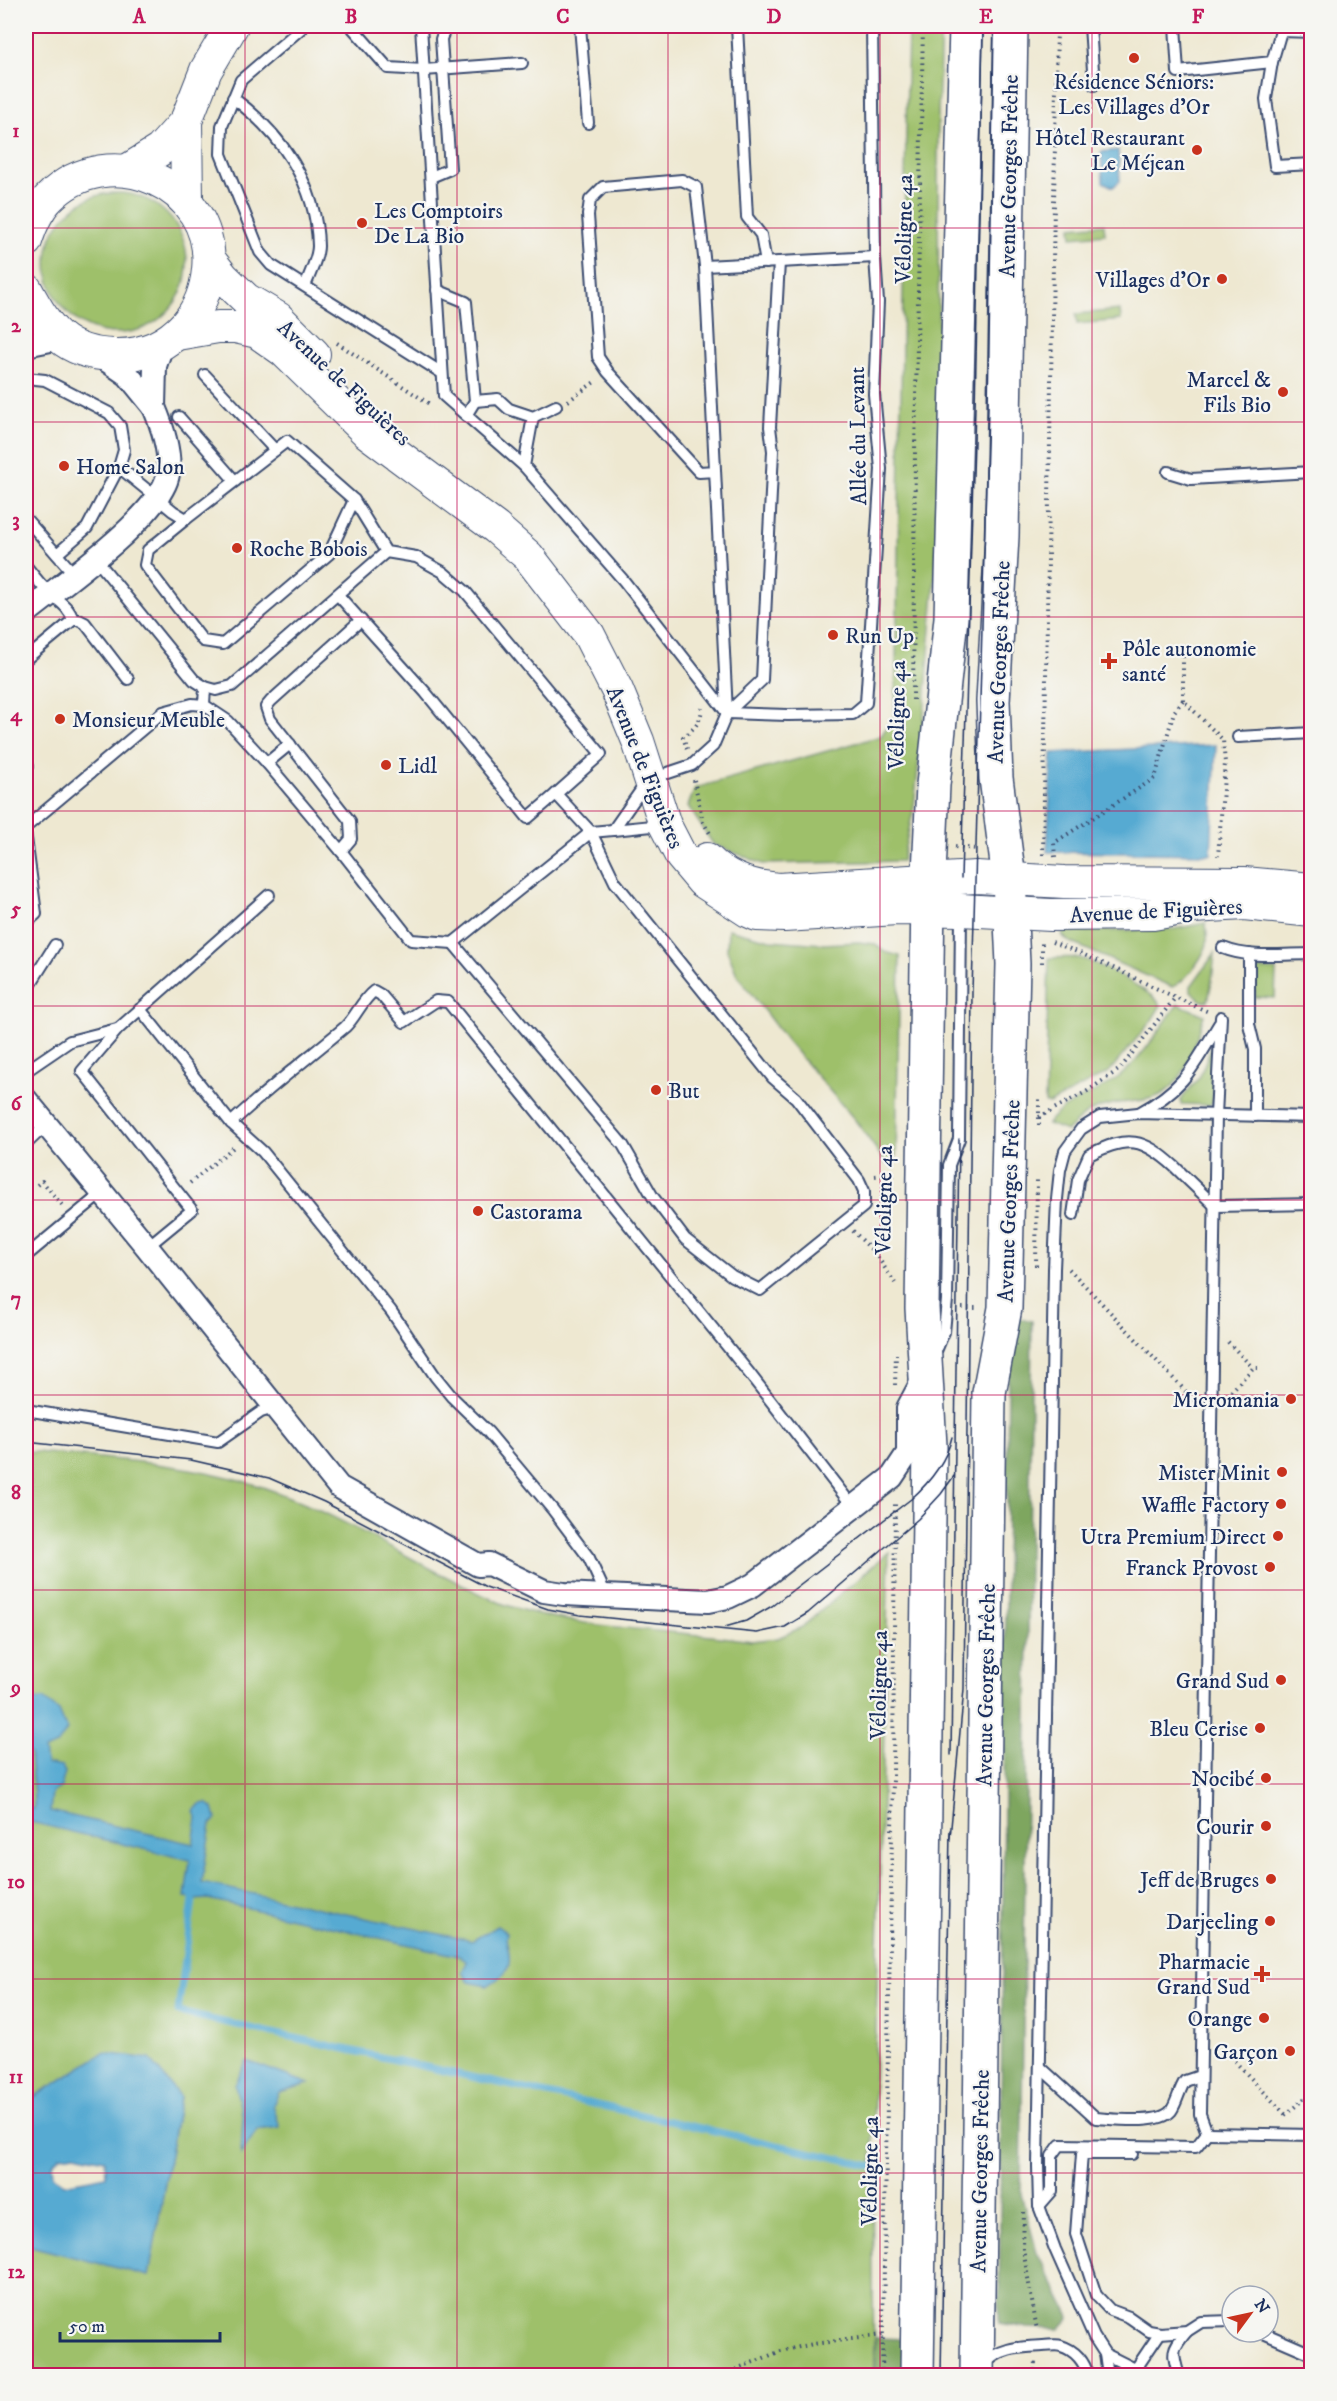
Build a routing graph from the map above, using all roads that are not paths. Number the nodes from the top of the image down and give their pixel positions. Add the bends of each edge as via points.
1 (232, 26) edge
2 (304, 26) edge
3 (351, 26) edge
4 (421, 26) edge
5 (446, 26) edge
6 (580, 26) edge
7 (737, 26) edge
8 (872, 26) edge
9 (966, 26) edge
10 (1011, 26) edge
11 (1090, 26) edge
12 (1175, 26) edge
13 (1278, 28) edge
14 (1311, 32) edge
15 (1272, 62) junction
16 (522, 63) dead end
17 (443, 68) junction
18 (424, 70) junction
19 (1094, 86) dead end
20 (233, 98) junction
21 (186, 121) junction
22 (588, 123) dead end
23 (1311, 164) edge
24 (128, 170) junction
25 (431, 177) junction
26 (187, 202) junction
27 (37, 205) edge
28 (26, 241) edge
29 (875, 257) junction
30 (209, 259) junction
31 (779, 262) junction
32 (766, 263) junction
33 (705, 266) junction
34 (305, 286) junction
35 (26, 289) edge
36 (437, 290) junction
37 (60, 338) junction
38 (169, 340) junction
39 (26, 345) edge
40 (99, 355) junction
41 (442, 373) junction
42 (205, 375) dead end
43 (26, 378) edge
44 (475, 401) junction
45 (556, 406) road end
46 (154, 407) junction
47 (466, 414) junction
48 (179, 417) dead end
49 (533, 417) junction
50 (275, 450) junction
51 (524, 466) junction
52 (119, 467) junction
53 (715, 471) junction
54 (1168, 472) dead end
55 (1311, 472) edge
56 (235, 481) junction
57 (157, 497) junction
58 (354, 500) junction
59 (26, 519) edge
60 (186, 519) junction
61 (386, 552) junction
62 (57, 554) junction
63 (95, 558) junction
64 (26, 566) edge
65 (74, 574) junction
66 (50, 593) junction
67 (338, 595) junction
68 (26, 613) edge
69 (73, 620) junction
70 (361, 621) junction
71 (26, 659) edge
72 (128, 679) dead end
73 (205, 687) junction
74 (204, 705) junction
75 (727, 713) junction
76 (1311, 733) edge
77 (1239, 737) dead end
78 (290, 744) junction
79 (267, 763) junction
80 (659, 775) junction
81 (556, 794) junction
82 (665, 825) junction
83 (26, 827) edge
84 (613, 831) junction
85 (591, 832) junction
86 (26, 838) edge
87 (341, 851) junction
88 (1009, 879) junction
89 (1311, 889) edge
90 (929, 894) junction
91 (961, 894) junction
92 (1192, 894) junction
93 (1244, 894) junction
94 (269, 895) dead end
95 (1311, 911) edge
96 (1010, 912) junction
97 (26, 923) edge
98 (453, 943) junction
99 (55, 945) dead end
100 (1223, 948) dead end
101 (1250, 954) junction
102 (1311, 954) edge
103 (26, 992) edge
104 (140, 1009) junction
105 (118, 1029) junction
106 (26, 1071) edge
107 (26, 1100) edge
108 (1138, 1113) junction
109 (1216, 1115) junction
110 (1255, 1116) junction
111 (1311, 1117) edge
112 (231, 1123) junction
113 (46, 1125) junction
114 (26, 1144) edge
115 (102, 1193) junction
116 (1057, 1199) junction
117 (1311, 1204) edge
118 (1215, 1206) junction
119 (147, 1247) junction
120 (26, 1256) edge
121 (927, 1374) junction
122 (274, 1408) junction
123 (26, 1410) edge
124 (854, 1508) junction
125 (606, 1595) junction
126 (1040, 2067) junction
127 (1200, 2076) junction
128 (1207, 2133) junction
129 (1311, 2135) edge
130 (1131, 2154) dead end
131 (1040, 2206) junction
132 (1220, 2321) edge
133 (1187, 2331) junction
134 (1160, 2333) junction
135 (1280, 2340) edge
136 (1105, 2354) junction
137 (1311, 2354) edge
138 (1133, 2372) edge
139 (977, 2374) edge
140 (917, 2376) edge
141 (1088, 2376) edge
142 (1108, 2376) edge
143 (1149, 2376) edge
144 (1179, 2376) edge

1 - 21 main road via 206,70
2 - 20 lane via 242,80
3 - 18 lane via 388,68
4 - 18 lane
5 - 17 lane via 441,39
6 - 22 lane
7 - 32 lane via 747,218 761,235
8 - 29 lane, Allée du Levant
9 - 90 main road, Avenue Georges Frêche via 951,618 933,785
10 - 88 main road, Avenue Georges Frêche via 1002,536 993,701 996,778
11 - 19 lane
12 - 15 lane via 1178,72
13 - 14 lane
13 - 15 lane
15 - 23 lane via 1266,99 1275,166
16 - 17 lane
17 - 18 lane
17 - 25 lane via 450,168
18 - 25 lane
20 - 34 lane via 257,116 287,150 310,196 318,249
20 - 34 lane via 222,126 221,154 260,252 271,265
21 - 24 main road via 160,150
21 - 26 main road
24 - 26 main road via 150,176
24 - 27 main road via 98,171 79,177
25 - 36 lane
26 - 30 main road via 204,233
27 - 28 main road
29 - 31 lane
29 - 75 lane, Allée du Levant via 878,302 874,394 881,469 866,703 853,714
30 - 38 main road via 206,287 195,313
30 - 80 main road, Avenue de Figuières via 246,299 278,318 401,438 507,515 571,581 604,626 632,681
31 - 32 lane
31 - 75 lane via 762,680
32 - 33 lane
33 - 53 lane
33 - 53 lane via 696,187 682,180 603,188 590,200 598,357 699,472
34 - 41 lane
35 - 37 main road via 42,320
36 - 41 lane
36 - 44 lane via 466,302
37 - 39 street
37 - 40 main road, Avenue de Figuières
38 - 40 main road, Avenue de Figuières via 131,356
38 - 46 street via 154,366
38 - 80 main road, Avenue de Figuières via 218,327 257,332 284,351 368,433 528,556 589,635
40 - 46 street via 128,375
41 - 47 lane via 444,396
42 - 50 lane
43 - 52 lane via 45,380 109,412 120,426 124,450
44 - 47 lane
44 - 49 lane via 498,399 509,409
45 - 49 lane
46 - 57 street via 162,426 168,474
47 - 51 lane
48 - 56 lane
49 - 51 lane
50 - 56 lane
50 - 58 lane via 287,441
51 - 75 lane via 624,581
52 - 57 lane
52 - 62 lane via 87,528
53 - 75 lane
54 - 55 lane via 1191,479
56 - 60 lane
57 - 60 lane
57 - 63 street via 139,520
58 - 60 lane via 329,554 223,644 203,641 145,566 148,550
58 - 61 lane
59 - 62 lane
61 - 67 lane
61 - 81 lane via 416,557 443,572 465,591 601,754
62 - 65 lane
63 - 65 street
63 - 73 lane via 194,680
64 - 66 lane
65 - 66 street
66 - 68 street
66 - 69 lane via 63,603
67 - 70 lane
67 - 73 lane via 232,686 216,690
69 - 71 lane
69 - 72 lane via 85,623
70 - 78 lane via 266,707 270,719
70 - 81 lane via 426,693 528,818
73 - 74 lane
74 - 79 lane via 228,721
74 - 83 lane via 192,704 163,712
75 - 80 lane via 713,746 692,765
76 - 77 lane
78 - 79 lane
78 - 87 lane via 350,821 351,839
79 - 87 lane
80 - 82 main road, Avenue de Figuières
80 - 84 lane
80 - 90 main road, Avenue de Figuières via 694,842 708,861 735,880 778,889
81 - 85 lane
82 - 84 lane
82 - 90 main road, Avenue de Figuières via 681,856 702,881 757,915 897,909
84 - 85 lane
85 - 98 lane
85 - 98 lane via 615,882 773,1078 796,1098 864,1191 864,1206 760,1290 732,1276 684,1239 653,1197 623,1145
86 - 97 lane via 36,914
87 - 98 lane via 411,940
88 - 91 main road, Avenue de Figuières
88 - 92 main road, Avenue de Figuières
88 - 96 main road, Avenue Georges Frêche
89 - 93 main road, Avenue de Figuières
90 - 91 main road, Avenue de Figuières
90 - 121 main road, Avenue Georges Frêche via 922,1194 922,1308
91 - 96 main road, Avenue de Figuières
91 - 121 lane via 959,1139 949,1165 944,1332
92 - 93 main road, Avenue de Figuières
92 - 96 main road, Avenue de Figuières via 1153,914
93 - 95 main road, Avenue de Figuières via 1292,911
94 - 104 lane
96 - 139 main road, Avenue Georges Frêche via 1013,964 1005,1308 989,1393
99 - 103 lane
100 - 101 lane
101 - 102 lane
101 - 110 lane via 1249,1024 1255,1049
104 - 105 lane
104 - 112 lane
105 - 106 lane via 70,1041
105 - 119 lane via 82,1071 192,1210
107 - 113 street
108 - 109 lane
108 - 109 lane via 1161,1101 1184,1080 1221,1019
108 - 116 lane via 1100,1117 1081,1129 1065,1151
109 - 110 lane
109 - 118 lane
110 - 111 lane
112 - 124 lane via 348,1025 374,991 404,1022 436,1001 448,1002
112 - 125 lane via 263,1152 391,1311 452,1397 489,1432 553,1510 589,1558
113 - 114 lane
113 - 115 street
115 - 119 street
115 - 120 lane
116 - 118 lane via 1073,1215 1078,1180 1089,1155 1119,1142 1141,1143 1156,1149
116 - 126 lane
117 - 118 lane
118 - 127 lane
119 - 122 street
121 - 124 street via 908,1408 908,1453 892,1478
121 - 140 main road, Avenue Georges Frêche via 930,1446
122 - 123 lane via 261,1412 218,1442
122 - 125 street via 339,1487 478,1565 489,1564 544,1591
124 - 125 street via 753,1585 728,1597 708,1601
126 - 127 lane via 1096,2118 1162,2118 1170,2112 1185,2081
126 - 131 lane
127 - 128 lane via 1200,2114
128 - 129 lane
128 - 131 lane via 1196,2147 1060,2145 1052,2156 1052,2191
130 - 134 lane via 1082,2154 1076,2234 1096,2295 1110,2310
131 - 136 lane via 1055,2249
132 - 133 lane via 1201,2322
133 - 134 lane
133 - 144 lane via 1174,2348
134 - 138 lane
135 - 137 lane
136 - 138 lane
136 - 142 lane
138 - 143 lane
139 - 141 lane via 987,2360 1016,2347 1060,2345 1076,2353

